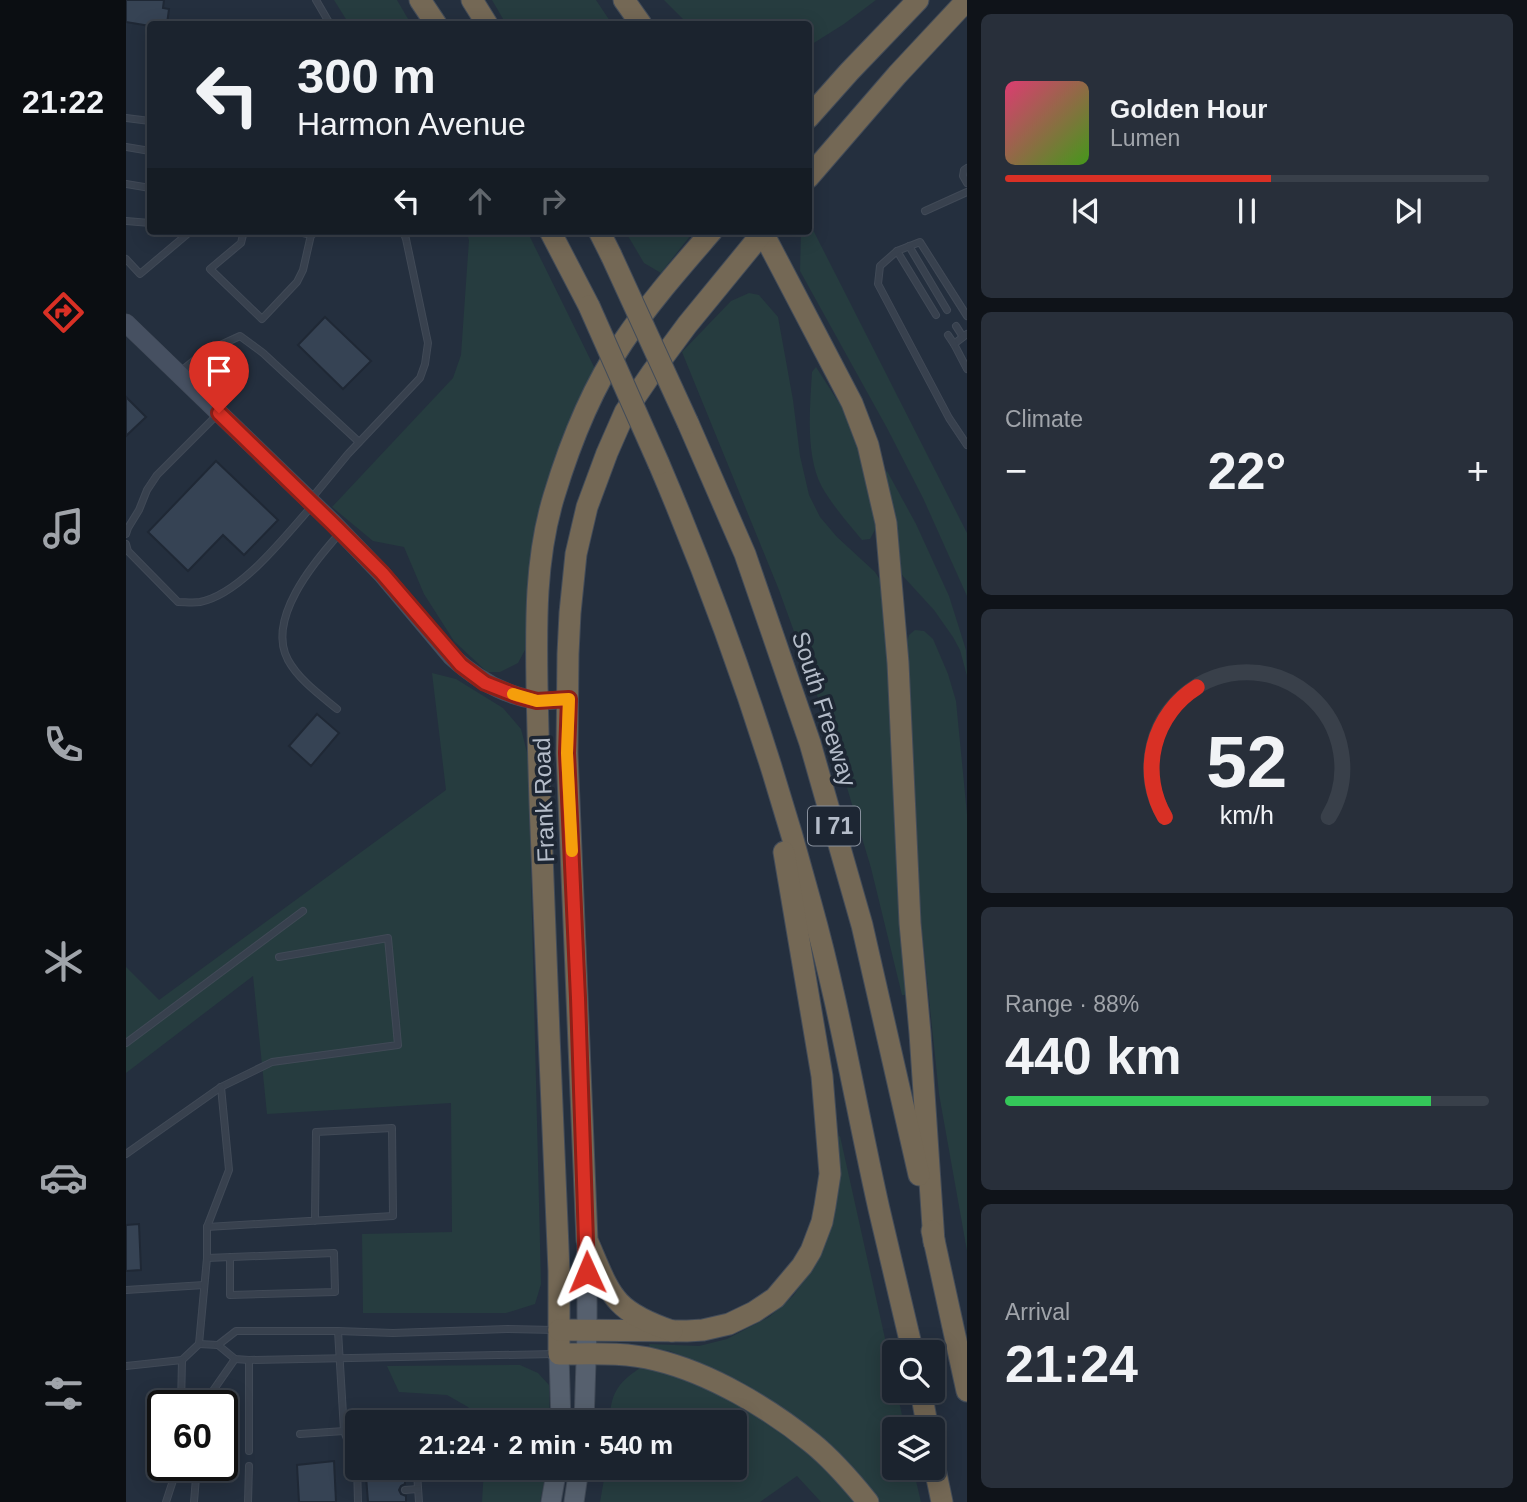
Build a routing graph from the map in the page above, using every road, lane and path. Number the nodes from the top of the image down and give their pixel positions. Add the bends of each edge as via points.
1 (316, 0) edge
2 (421, 0) edge
3 (472, 0) edge
4 (624, 0) edge
5 (918, 0) edge
6 (967, 0) edge
7 (898, 20) junction
8 (328, 21) edge
9 (434, 21) edge
10 (485, 21) edge
11 (639, 21) edge
12 (812, 96) edge
13 (812, 114) edge
14 (126, 117) edge
15 (147, 120) edge
16 (126, 147) edge
17 (147, 150) edge
18 (967, 168) edge
19 (812, 173) edge
20 (967, 183) edge
21 (126, 184) edge
22 (147, 188) edge
23 (967, 191) edge
24 (925, 212) dead end
25 (126, 220) edge
26 (147, 223) edge
27 (186, 235) edge
28 (243, 235) edge
29 (311, 235) edge
30 (404, 235) edge
31 (552, 235) edge
32 (601, 235) edge
33 (709, 235) edge
34 (761, 235) edge
35 (765, 235) edge
36 (909, 246) junction
37 (897, 251) junction
38 (126, 259) edge
39 (947, 310) dead end
40 (936, 316) dead end
41 (967, 316) edge
42 (126, 323) edge
43 (956, 326) dead end
44 (948, 335) dead end
45 (965, 336) edge
46 (954, 344) junction
47 (967, 369) edge
48 (178, 374) junction
49 (219, 413) junction
50 (359, 442) junction
51 (967, 446) edge
52 (311, 502) junction
53 (341, 532) junction
54 (126, 534) edge
55 (126, 544) edge
56 (569, 699) junction
57 (537, 701) junction
58 (337, 709) dead end
59 (768, 753) junction
60 (303, 911) dead end
61 (279, 957) dead end
62 (126, 1043) edge
63 (220, 1087) junction
64 (126, 1154) edge
65 (315, 1221) junction
66 (207, 1227) junction
67 (587, 1240) junction
68 (934, 1242) junction
69 (230, 1257) junction
70 (208, 1258) junction
71 (204, 1285) junction
72 (126, 1290) edge
73 (559, 1330) junction
74 (338, 1331) junction
75 (587, 1331) junction
76 (672, 1331) junction
77 (910, 1340) edge
78 (199, 1344) junction
79 (218, 1345) junction
80 (559, 1354) junction
81 (587, 1354) junction
82 (340, 1358) junction
83 (235, 1359) junction
84 (182, 1360) junction
85 (249, 1360) junction
86 (126, 1366) edge
87 (181, 1390) edge
88 (213, 1390) edge
89 (967, 1391) edge
90 (561, 1410) edge
91 (585, 1410) edge
92 (344, 1431) joint
93 (300, 1434) dead end
94 (249, 1451) dead end
95 (249, 1466) dead end
96 (357, 1480) edge
97 (417, 1480) edge
98 (555, 1480) edge
99 (577, 1480) edge
100 (937, 1480) edge
101 (173, 1481) edge
102 (196, 1481) edge
103 (418, 1489) junction
104 (367, 1490) dead end
105 (405, 1490) dead end
106 (357, 1491) junction
107 (166, 1502) edge
108 (194, 1502) edge
109 (248, 1502) edge
110 (358, 1502) edge
111 (419, 1502) edge
112 (551, 1502) edge
113 (574, 1502) edge
114 (868, 1502) edge
115 (942, 1502) edge

1 - 8 lane
2 - 9 highway
3 - 10 highway
4 - 11 highway
5 - 7 highway
6 - 19 highway
7 - 12 highway via 858,48
7 - 13 highway
14 - 15 lane
16 - 17 lane
18 - 20 lane via 963,176
21 - 22 lane
23 - 24 lane
25 - 26 lane
27 - 38 lane via 140,274
28 - 29 lane via 241,243 210,269 262,319 297,282
30 - 50 lane via 428,343 425,364 420,378
31 - 59 highway, I 71, bridge via 660,464
32 - 68 highway, South Freeway / I 71, bridge via 745,554 810,743 862,925
33 - 57 highway, Frank Road via 622,343 594,392 567,456 553,499 537,594
34 - 56 highway, Frank Road via 653,371 625,412 607,453 576,554
35 - 68 highway via 852,403 868,445 886,523
36 - 37 lane
36 - 39 lane
36 - 41 lane via 920,242
37 - 40 lane
37 - 51 lane via 880,266 878,284
42 - 48 main road
43 - 45 lane
44 - 46 lane
45 - 46 lane
46 - 47 lane
48 - 49 main road
48 - 50 lane via 203,353 240,336
49 - 52 main road
49 - 54 lane via 157,475
50 - 52 lane
52 - 53 main road
52 - 55 lane via 250,574 200,602 178,602
53 - 57 main road via 461,665 501,691
53 - 58 lane via 304,575 282,627 281,644 306,683
56 - 57 main road
56 - 67 highway, Frank Road via 567,753
57 - 73 highway, Frank Road
59 - 76 highway via 822,1076 830,1174 825,1206 811,1251 775,1297 729,1324
59 - 77 highway, I 71 via 831,983
60 - 62 lane
61 - 63 lane via 388,938 398,1045 272,1062
63 - 64 lane
63 - 66 lane via 229,1170
65 - 65 lane via 393,1216 392,1128 316,1132
65 - 66 lane
66 - 70 lane
67 - 75 main road, Frank Road
67 - 76 highway via 621,1306
68 - 89 highway, South Freeway / I 71
69 - 69 lane via 334,1254 335,1292 230,1295
69 - 70 lane
70 - 71 lane
71 - 72 lane
71 - 78 lane
73 - 74 lane
73 - 75 highway
73 - 80 highway, Frank Road
74 - 79 lane via 236,1331
74 - 82 lane
75 - 76 highway
75 - 81 main road, Frank Road
78 - 79 lane
78 - 84 lane
79 - 83 lane
80 - 81 highway
80 - 82 lane
80 - 90 main road, Frank Road
81 - 91 main road, Frank Road
81 - 114 highway via 656,1360 741,1396 813,1443
82 - 85 lane
82 - 92 lane
83 - 85 lane
83 - 88 lane
84 - 86 lane
84 - 87 lane
85 - 94 lane
92 - 93 lane
95 - 109 lane
96 - 106 lane
97 - 103 lane
98 - 112 main road
99 - 113 main road
100 - 115 highway
101 - 107 lane
102 - 108 lane
103 - 105 lane
103 - 111 lane
104 - 106 lane
106 - 110 lane

